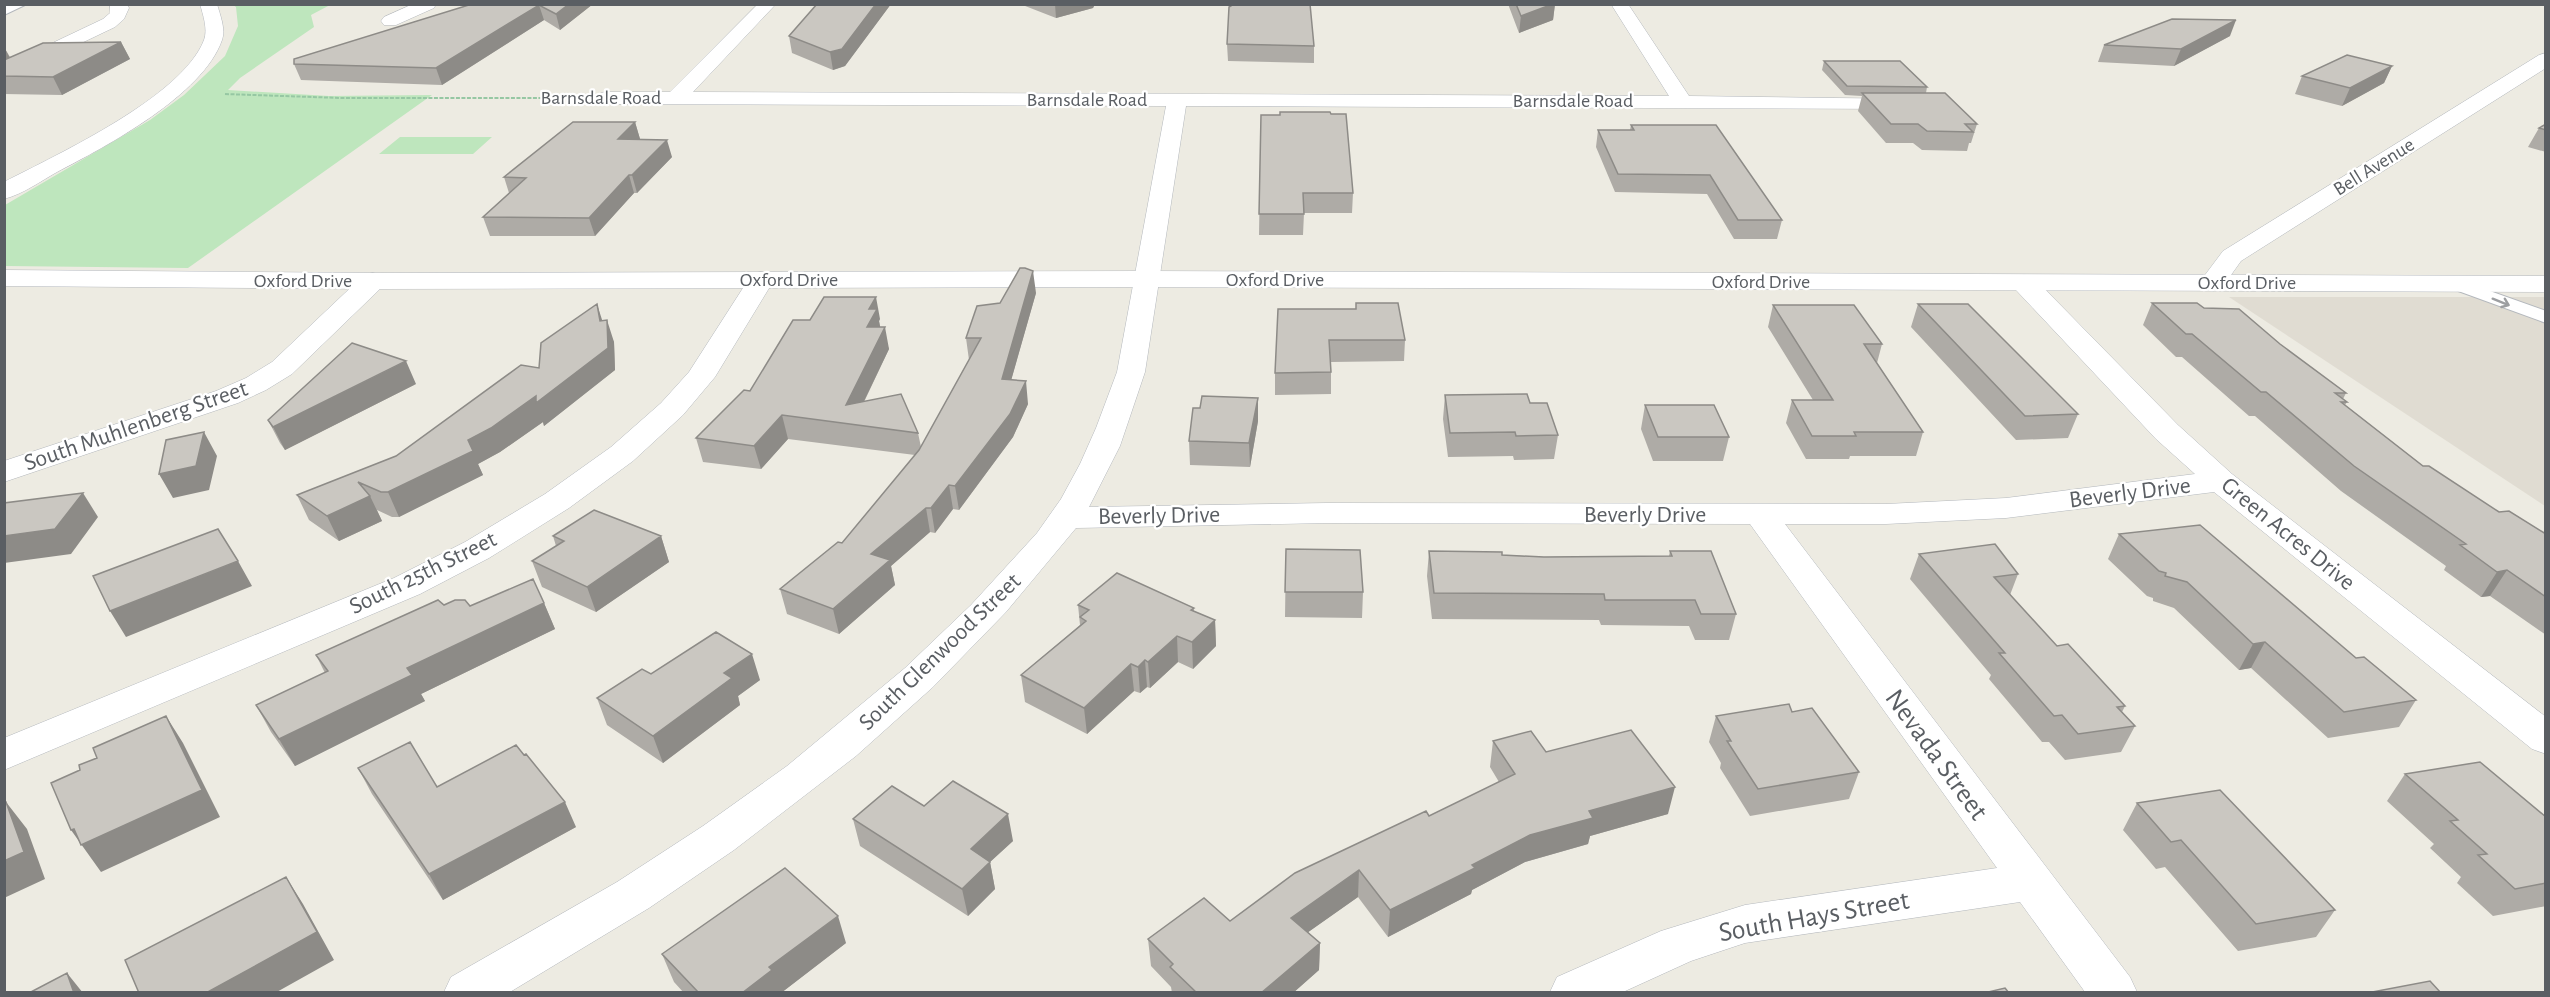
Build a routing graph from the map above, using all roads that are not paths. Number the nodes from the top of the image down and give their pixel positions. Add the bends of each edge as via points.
1 (22, 4) edge
2 (118, 4) edge
3 (208, 4) edge
4 (428, 4) edge
5 (768, 4) edge
6 (1619, 4) edge
7 (4, 12) edge
8 (390, 21) dead end
9 (2546, 59) edge
10 (4, 74) edge
11 (605, 98) road end
12 (676, 98) junction
13 (1176, 101) junction
14 (1682, 102) junction
15 (1926, 103) edge
16 (4, 192) edge
17 (4, 278) edge
18 (1146, 279) junction
19 (761, 280) junction
20 (374, 281) junction
21 (2024, 283) junction
22 (2212, 283) junction
23 (2456, 284) junction
24 (2546, 284) edge
25 (2546, 318) edge
26 (4, 472) edge
27 (2221, 481) junction
28 (1761, 515) junction
29 (1066, 518) junction
30 (2546, 739) edge
31 (4, 754) edge
32 (2029, 882) junction
33 (468, 993) edge
34 (1574, 993) edge
35 (2113, 993) edge

1 - 7 lane
2 - 10 street via 118,15 109,23
3 - 16 street via 214,21 207,55 175,88 122,125
4 - 8 street
5 - 12 street
6 - 14 street
9 - 22 street, Bell Avenue via 2232,256
11 - 12 street, Barnsdale Road
12 - 13 street, Barnsdale Road
13 - 14 street, Barnsdale Road
13 - 18 street, South Glenwood Street
14 - 15 street, Barnsdale Road
17 - 20 street, Oxford Drive
18 - 19 street, Oxford Drive
18 - 21 street, Oxford Drive
18 - 29 street, South Glenwood Street via 1131,372 1119,413 1103,453
19 - 20 street, Oxford Drive
19 - 31 street, South 25th Street via 700,377 672,409 622,454 557,501 407,586
20 - 26 street, South Muhlenberg Street via 282,368 256,384
21 - 22 street, Oxford Drive
21 - 27 street, Green Acres Drive via 2167,432
22 - 23 street, Oxford Drive
23 - 24 street, Oxford Drive
23 -> 25 lane
27 - 28 street, Beverly Drive via 2006,508
27 - 30 street, Green Acres Drive
28 - 29 street, Beverly Drive via 1327,513
28 - 32 street, Nevada Street
29 - 33 street, South Glenwood Street via 989,610 910,687 844,743 769,802 634,894
32 - 34 street, South Hays Street via 1745,924 1678,945
32 - 35 street, Nevada Street

